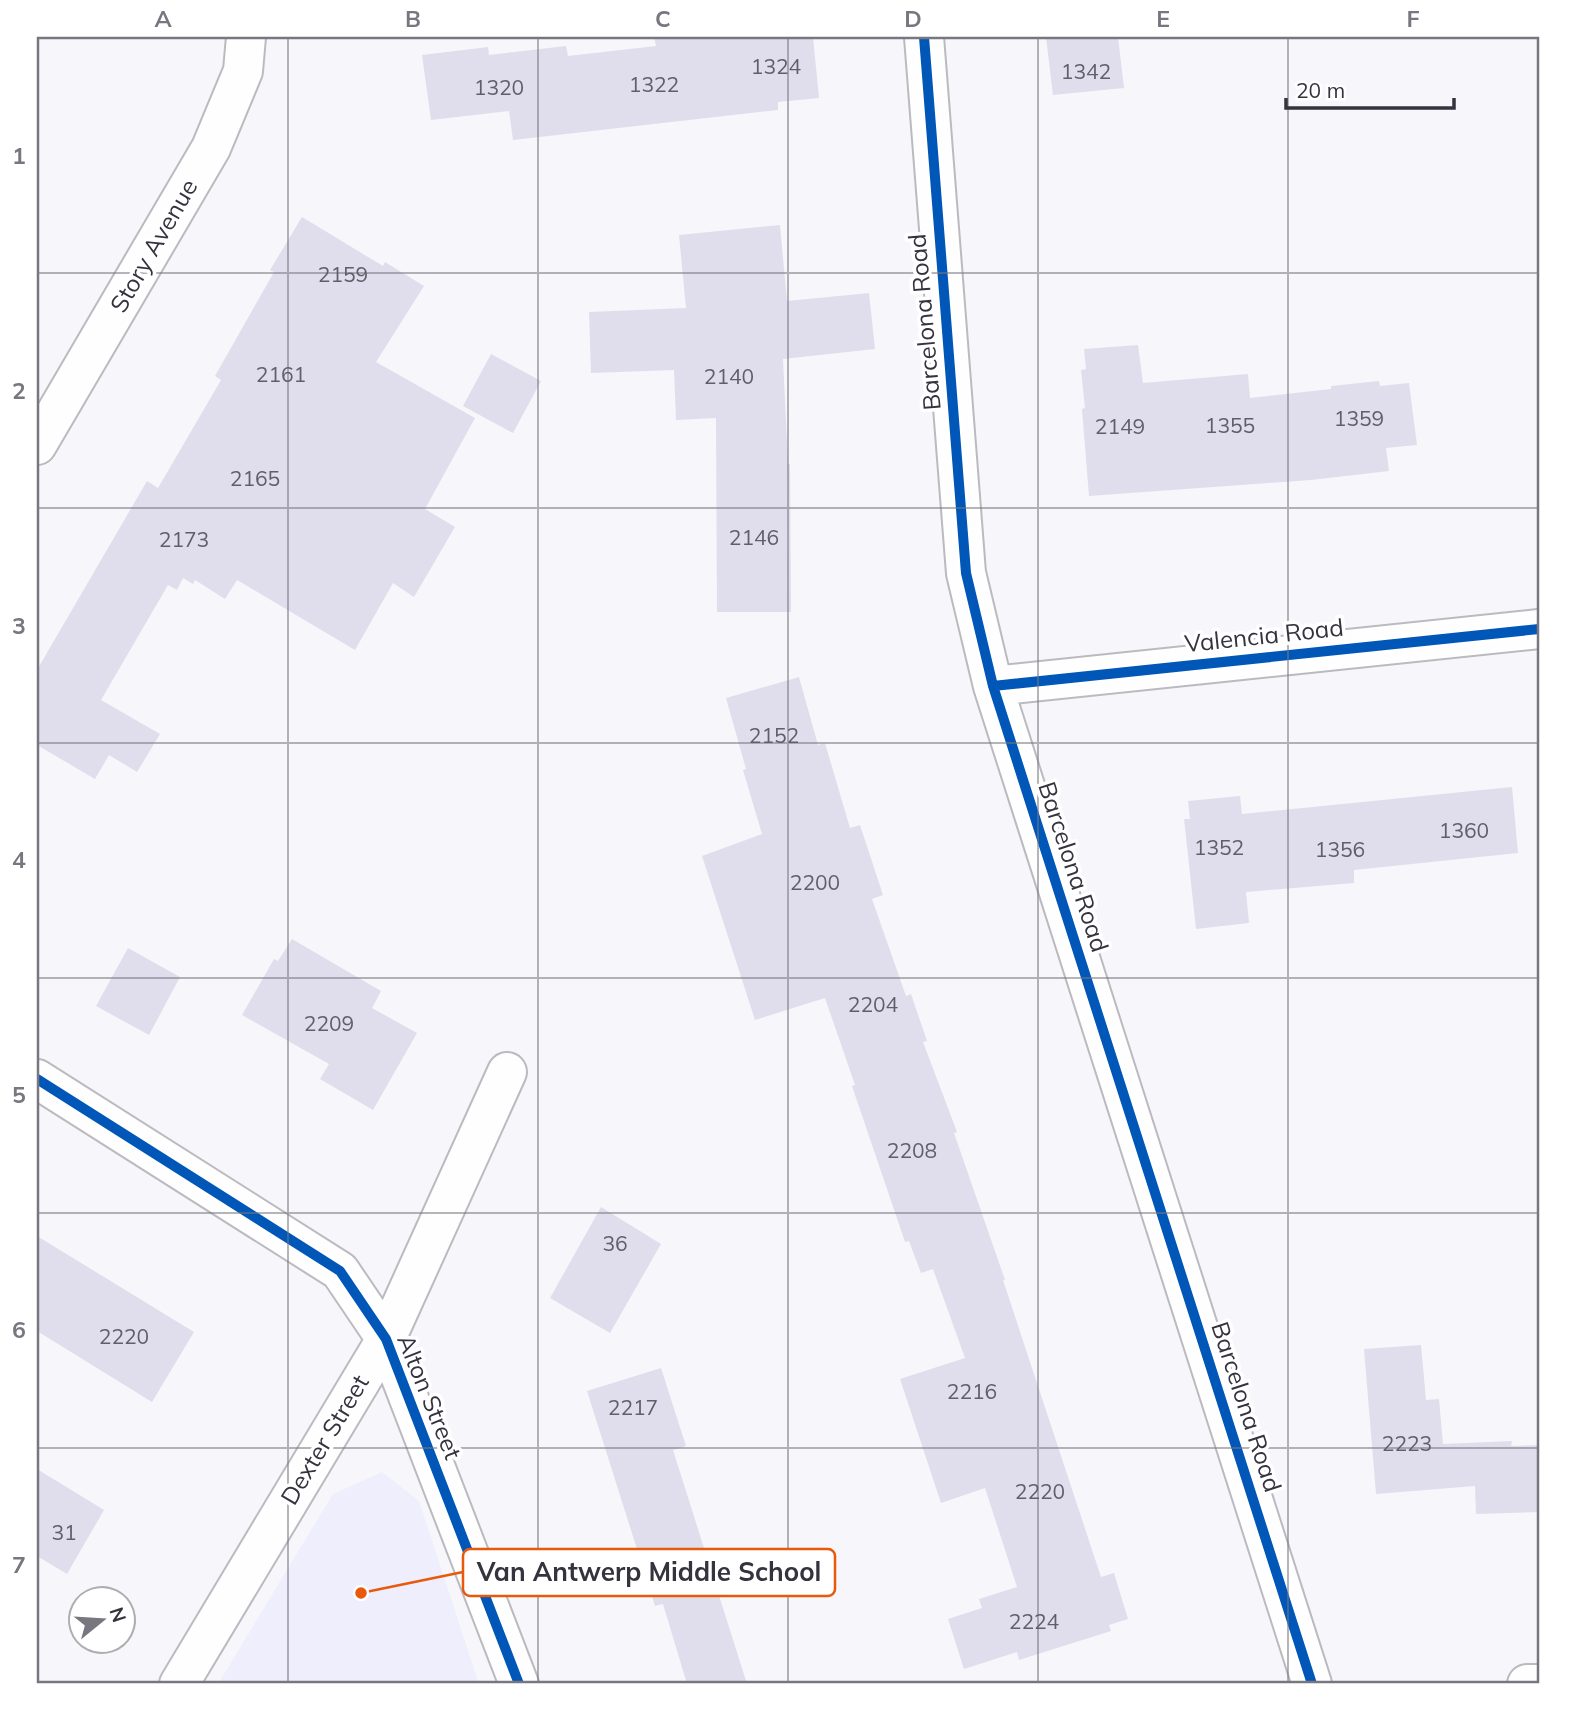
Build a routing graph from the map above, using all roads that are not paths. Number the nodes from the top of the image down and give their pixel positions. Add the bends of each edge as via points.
1 (246, 37) edge
2 (924, 37) edge
3 (37, 445) edge
4 (1539, 629) edge
5 (993, 686) junction
6 (508, 1072) dead end
7 (37, 1079) edge
8 (386, 1339) junction
9 (179, 1684) edge
10 (519, 1684) edge
11 (1312, 1684) edge
12 (1527, 1684) edge
13 (1539, 1684) edge

1 - 3 street, Story Avenue via 243,71 211,148
2 - 5 street, Barcelona Road via 966,573
4 - 5 street, Valencia Road
5 - 11 street, Barcelona Road
6 - 8 street, Dexter Street
7 - 8 street, Alton Street via 340,1271
8 - 9 street, Dexter Street
8 - 10 street, Alton Street
12 - 13 street

